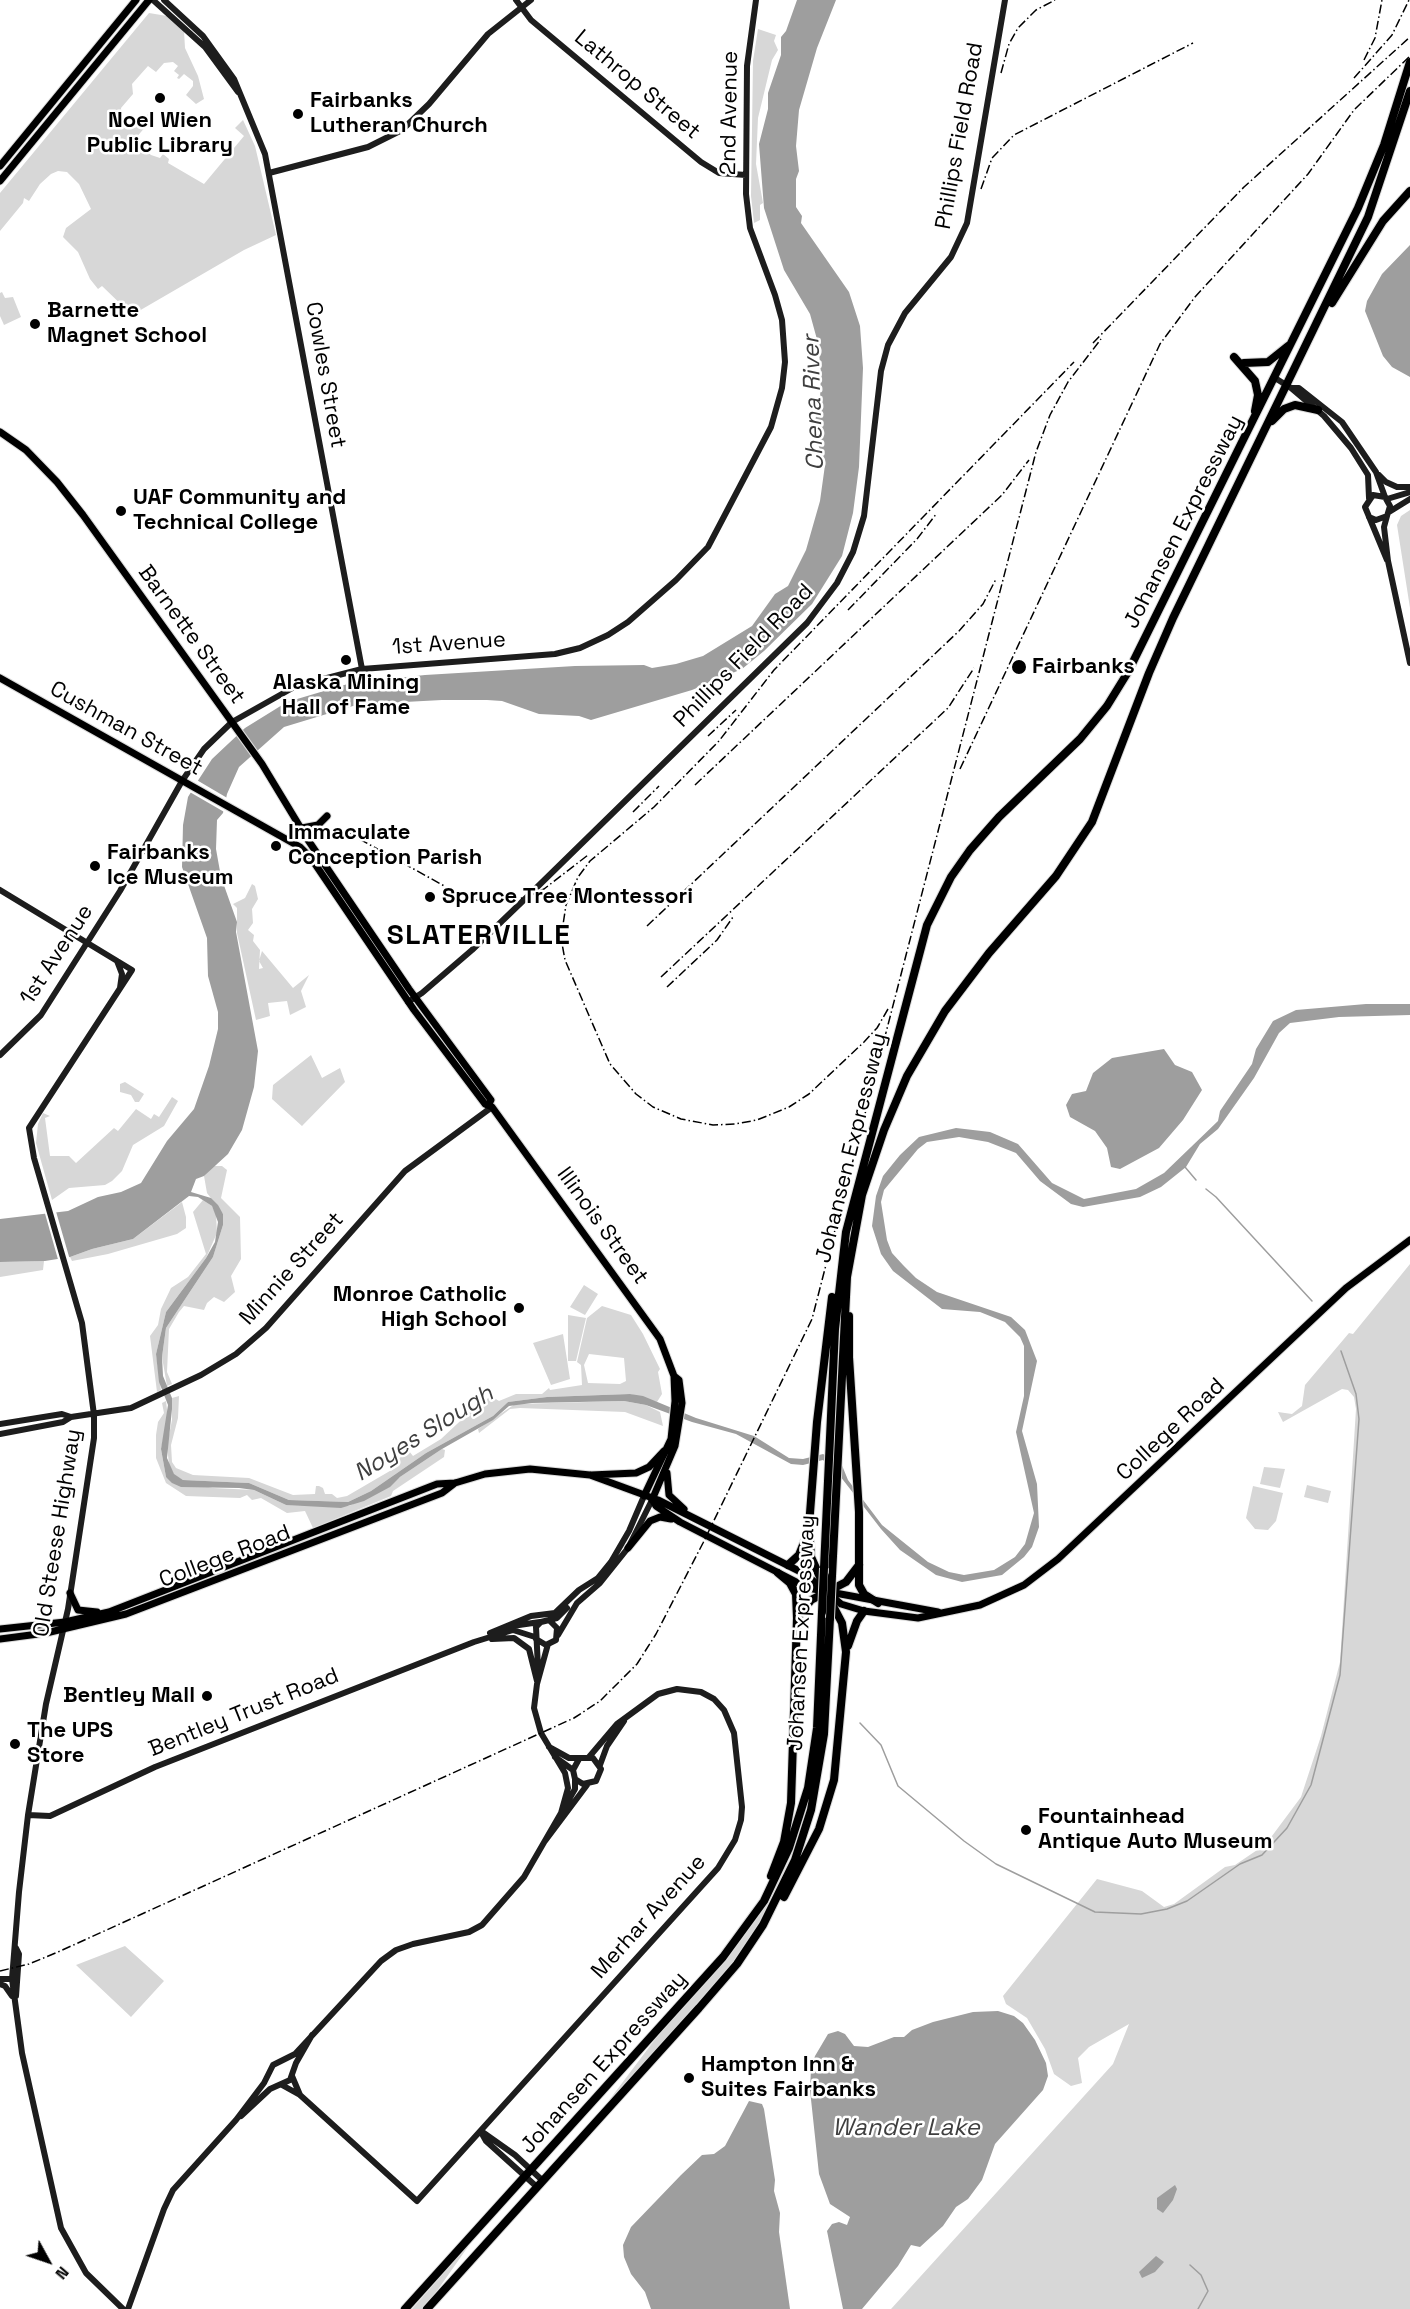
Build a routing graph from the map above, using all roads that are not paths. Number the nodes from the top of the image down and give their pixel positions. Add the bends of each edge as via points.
1 (136, 0) edge
2 (151, 0) edge
3 (164, 0) edge
4 (516, 0) edge
5 (531, 0) edge
6 (756, 0) edge
7 (1005, 0) edge
8 (521, 7) junction
9 (1410, 62) edge
10 (239, 90) junction
11 (1410, 91) edge
12 (0, 166) edge
13 (269, 173) junction
14 (746, 175) junction
15 (0, 181) edge
16 (1410, 191) edge
17 (750, 228) joint
18 (1297, 334) junction
19 (1303, 352) junction
20 (1234, 357) dead end
21 (1244, 363) dead end
22 (1275, 378) junction
23 (1289, 386) junction
24 (1318, 410) junction
25 (1251, 426) junction
26 (0, 432) edge
27 (1261, 436) junction
28 (1376, 472) junction
29 (1410, 487) edge
30 (1410, 492) edge
31 (1369, 498) junction
32 (1386, 498) junction
33 (1410, 499) edge
34 (1388, 514) junction
35 (1369, 517) junction
36 (1388, 561) junction
37 (1410, 663) edge
38 (362, 669) junction
39 (0, 678) edge
40 (232, 722) junction
41 (184, 782) junction
42 (327, 816) dead end
43 (302, 828) junction
44 (313, 846) joint
45 (306, 852) joint
46 (0, 890) edge
47 (88, 943) junction
48 (116, 960) junction
49 (120, 989) junction
50 (415, 998) junction
51 (408, 1002) junction
52 (0, 1055) edge
53 (490, 1105) junction
54 (846, 1232) junction
55 (1410, 1240) edge
56 (847, 1277) junction
57 (94, 1415) junction
58 (71, 1418) junction
59 (0, 1424) edge
60 (676, 1428) junction
61 (0, 1434) edge
62 (668, 1447) junction
63 (668, 1466) junction
64 (590, 1475) junction
65 (455, 1484) junction
66 (650, 1499) junction
67 (693, 1516) junction
68 (680, 1522) junction
69 (809, 1526) junction
70 (628, 1548) junction
71 (788, 1565) junction
72 (859, 1565) junction
73 (777, 1573) junction
74 (585, 1587) junction
75 (826, 1592) junction
76 (70, 1593) junction
77 (878, 1603) junction
78 (864, 1611) junction
79 (109, 1612) junction
80 (938, 1612) junction
81 (797, 1618) junction
82 (549, 1621) junction
83 (541, 1622) junction
84 (64, 1625) junction
85 (504, 1627) junction
86 (0, 1629) edge
87 (558, 1635) junction
88 (536, 1638) junction
89 (0, 1639) edge
90 (474, 1642) junction
91 (548, 1644) junction
92 (846, 1652) junction
93 (537, 1684) junction
94 (625, 1720) junction
95 (546, 1743) junction
96 (552, 1755) junction
97 (589, 1756) junction
98 (579, 1759) junction
99 (600, 1765) junction
100 (573, 1770) junction
101 (575, 1779) junction
102 (587, 1785) junction
103 (561, 1813) junction
104 (28, 1815) junction
105 (545, 1842) junction
106 (741, 1935) junction
107 (16, 1948) junction
108 (737, 1964) junction
109 (0, 1979) edge
110 (12, 1979) junction
111 (0, 1984) edge
112 (16, 1996) junction
113 (312, 2035) junction
114 (281, 2062) junction
115 (269, 2075) junction
116 (292, 2075) junction
117 (282, 2085) junction
118 (300, 2095) junction
119 (236, 2120) junction
120 (481, 2131) junction
121 (529, 2173) junction
122 (540, 2184) junction
123 (123, 2309) edge
124 (128, 2309) edge
125 (405, 2309) edge
126 (427, 2309) edge

1 - 12 main road
2 - 10 street, Cowles Street via 206,48
2 - 15 main road
3 - 10 street, Cowles Street via 210,45
4 - 8 street, Lathrop Street
5 - 8 street
6 - 14 street, 2nd Avenue via 747,66
7 - 50 street, Phillips Field Road via 967,223 951,257 905,313 888,345 881,371 864,516 853,552 837,584 766,663 484,938
8 - 13 street via 488,33 402,130 368,147
8 - 14 street, Lathrop Street via 537,25 701,162 719,173
9 - 18 highway, Johansen Expressway via 1371,179
10 - 13 street, Cowles Street
11 - 19 highway, Johansen Expressway via 1376,198
13 - 38 street, Cowles Street
14 - 17 street, 2nd Avenue
16 - 19 highway via 1372,237
17 - 38 street, 1st Avenue via 782,320 783,380 771,427 702,554 618,629 580,648 555,654
18 - 21 highway via 1272,360
18 - 22 highway, Johansen Expressway
19 - 23 highway, Johansen Expressway
20 - 25 highway via 1253,376 1257,388
22 - 23 street
22 - 25 highway, Johansen Expressway
23 - 24 street
23 - 27 highway, Johansen Expressway
23 - 28 street via 1299,388 1342,422
24 - 27 highway via 1299,404 1288,407
24 - 31 street via 1368,475
25 - 54 highway, Johansen Expressway via 1116,692 1080,740 981,836 955,870 937,903 916,960
26 - 40 main road, Barnette Street via 26,450 68,496
27 - 56 highway, Johansen Expressway via 1159,648 1092,822 1056,876 965,984 907,1076 868,1176
28 - 29 street via 1397,487
28 - 32 street
30 - 32 street
31 - 32 street
31 - 35 street via 1365,507
32 - 34 street
33 - 34 street
34 - 35 street via 1376,520
34 - 36 street via 1384,529
35 - 36 street
36 - 37 street
38 - 40 street, 1st Avenue via 296,686
39 - 41 main road, Cushman Street
40 - 41 street, 1st Avenue via 204,749
40 - 43 main road, Barnette Street
41 - 45 main road, Cushman Street
41 - 47 street, 1st Avenue
42 - 43 main road via 318,825
43 - 44 main road, Barnette Street
44 - 50 main road, Illinois Street
45 - 51 main road, Illinois Street
46 - 47 street
47 - 48 street
47 - 52 street, 1st Avenue via 37,1021
48 - 49 street via 122,974
48 - 49 street via 132,970
49 - 57 street, Old Steese Highway via 30,1128 31,1148 82,1323
50 - 51 street, Phillips Field Road
50 - 53 main road, Illinois Street via 491,1100
51 - 53 main road, Illinois Street via 485,1104
53 - 57 street, Minnie Street via 405,1171 255,1338 224,1362 154,1398 131,1408
53 - 60 main road, Illinois Street via 656,1330 679,1380
54 - 69 highway via 824,1353
54 - 106 highway, Johansen Expressway, bridge via 837,1305 817,1728 803,1810 773,1884
55 - 80 main road, College Road via 1346,1288 1041,1574 994,1601
56 - 72 highway
56 - 108 highway, Johansen Expressway, bridge via 823,1745 803,1839 780,1893
57 - 58 street, Minnie Street
57 - 76 street, Old Steese Highway via 94,1438
58 - 59 street via 62,1414
58 - 61 street
60 - 62 main road, Illinois Street
60 - 63 main road, Illinois Street
62 - 64 main road via 649,1467 636,1473
62 - 66 main road, Illinois Street
63 - 66 main road, Illinois Street
63 - 67 main road via 669,1495
64 - 65 main road, College Road via 530,1469 485,1474
64 - 66 main road, College Road
65 - 79 main road, College Road via 437,1484
65 - 84 main road, College Road via 442,1493 126,1614
66 - 67 main road, College Road
66 - 68 main road, College Road
66 - 70 street
66 - 74 street, Bentley Trust Road via 611,1563
67 - 71 main road, College Road
68 - 70 main road via 663,1517 653,1520
68 - 73 main road, College Road
69 - 71 highway via 799,1556
69 - 75 highway via 811,1557
70 - 87 street via 573,1608
71 - 75 main road, College Road
72 - 75 highway via 846,1582
72 - 77 highway via 860,1589
73 - 75 main road, College Road
73 - 81 highway via 796,1593
74 - 82 street, Bentley Trust Road via 563,1614
74 - 85 street, Bentley Trust Road via 555,1613 531,1616
75 - 77 main road, College Road
75 - 78 main road, College Road via 841,1604
75 - 81 highway via 805,1605
75 - 92 highway via 842,1623
76 - 79 main road via 79,1611
76 - 84 street, Old Steese Highway
77 - 80 main road, College Road
78 - 80 main road, College Road via 918,1618
78 - 92 highway via 856,1621
79 - 84 main road, College Road
81 - 106 highway via 787,1829 775,1868
82 - 83 street
82 - 87 street via 556,1626
83 - 85 street, Bentley Trust Road
83 - 88 street via 535,1629
84 - 86 main road, College Road
84 - 89 main road, College Road
84 - 104 street, Old Steese Highway
85 - 90 street, Bentley Trust Road
87 - 91 street
88 - 90 street, Bentley Trust Road via 513,1630
88 - 91 street
88 - 93 street
90 - 93 street via 506,1637 519,1640 532,1653
90 - 104 street, Bentley Trust Road via 155,1767 50,1816
91 - 93 street
92 - 108 highway via 834,1780 825,1814 779,1906
93 - 95 street via 535,1713
94 - 97 street, Merhar Avenue
94 - 99 street, Merhar Avenue via 607,1746
94 - 120 street, Merhar Avenue via 666,1691 689,1689 714,1699 729,1718 734,1733 742,1807 738,1832 718,1868
95 - 96 street
95 - 98 street via 563,1756
96 - 100 street
96 - 103 street via 567,1780
97 - 98 street
97 - 99 street
98 - 100 street
99 - 102 street via 599,1778
100 - 101 street
101 - 102 street
101 - 103 street via 575,1789
102 - 105 street
103 - 105 street
104 - 107 street, Old Steese Highway via 18,1892
105 - 113 street via 520,1883 482,1925 469,1932 396,1950
106 - 121 highway, Johansen Expressway
107 - 110 street, Old Steese Highway
107 - 112 street, Old Steese Highway
108 - 122 highway, Johansen Expressway
109 - 110 street
110 - 112 street
111 - 112 street
112 - 123 street, Old Steese Highway via 22,2053 61,2228 86,2273
113 - 114 street via 295,2054
113 - 116 street
114 - 115 street via 273,2065
114 - 116 street via 290,2066
115 - 117 street
115 - 119 street
116 - 117 street
116 - 118 street
117 - 118 street
117 - 119 street via 270,2089
118 - 120 street, Merhar Avenue via 417,2201
119 - 124 street via 173,2190
120 - 121 street via 486,2141
121 - 122 street
121 - 125 highway, Johansen Expressway
122 - 126 highway, Johansen Expressway

